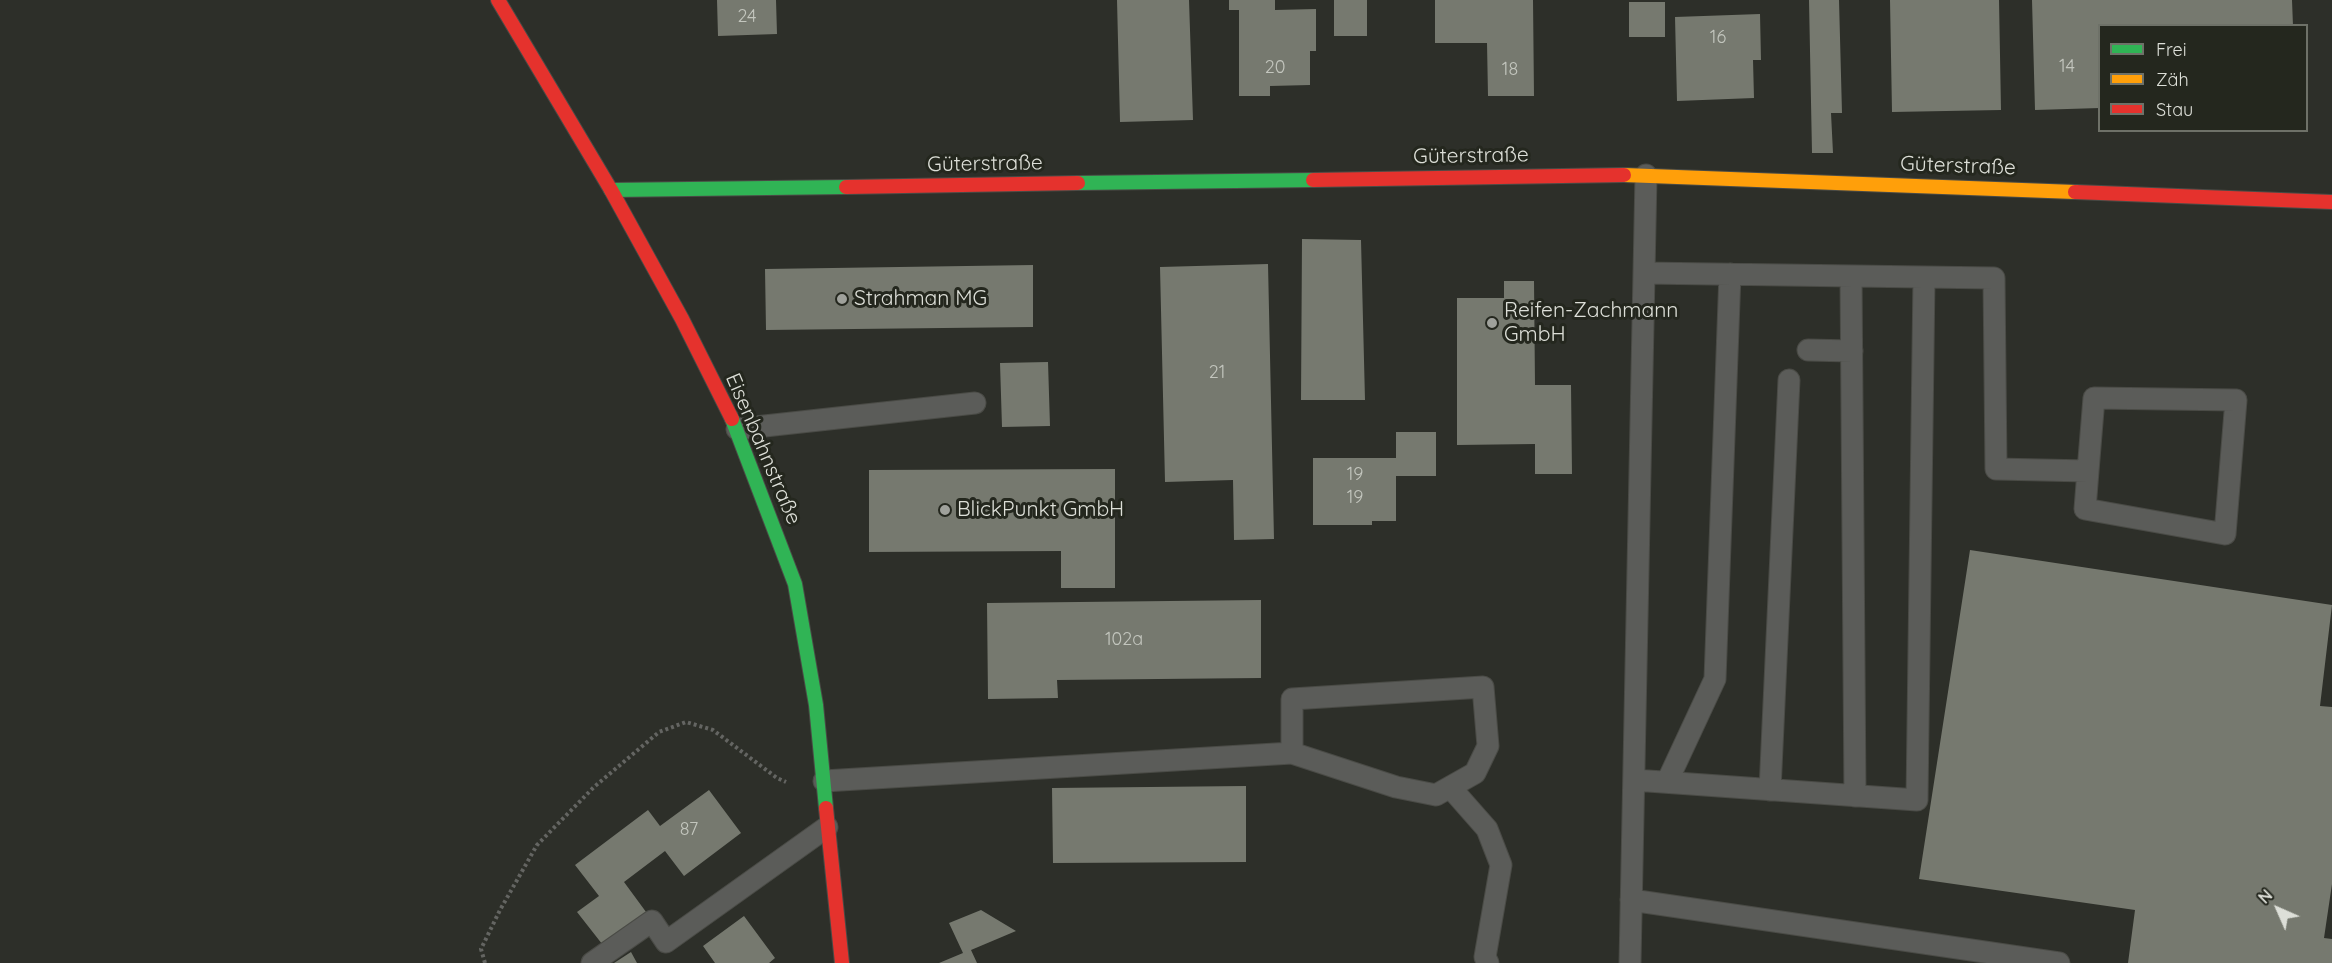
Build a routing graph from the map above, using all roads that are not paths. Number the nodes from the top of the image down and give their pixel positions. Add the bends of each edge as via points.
1 (498, 0) edge
2 (1646, 175) junction
3 (611, 190) junction
4 (2332, 202) edge
5 (1644, 273) junction
6 (1731, 274) junction
7 (1851, 276) junction
8 (1924, 277) junction
9 (1808, 350) dead end
10 (1852, 351) junction
11 (1789, 380) dead end
12 (975, 403) dead end
13 (737, 429) junction
14 (2088, 471) junction
15 (1292, 753) junction
16 (1634, 780) junction
17 (1667, 782) junction
18 (1450, 787) junction
19 (1770, 790) junction
20 (824, 791) junction
21 (1855, 796) junction
22 (827, 827) junction
23 (1631, 900) junction
24 (1481, 961) edge
25 (592, 963) edge
26 (842, 963) edge
27 (1630, 963) edge
28 (2059, 963) edge

1 - 3 street, Eisenbahnstraße
2 - 3 street, Güterstraße
2 - 4 street, Güterstraße
2 - 5 lane
3 - 13 street, Eisenbahnstraße
5 - 6 lane
5 - 16 lane
6 - 7 lane
6 - 17 lane via 1715,679
7 - 8 lane
7 - 10 lane
8 - 14 lane via 1994,278 1996,469
8 - 21 lane via 1917,800
9 - 10 lane
10 - 21 lane
11 - 19 lane
12 - 13 lane
13 - 20 street, Eisenbahnstraße via 795,584 816,705
14 - 14 lane via 2085,509 2224,534 2236,400 2094,398
15 - 18 lane via 1396,787 1436,795
15 - 18 lane via 1293,699 1483,687 1488,746 1475,773
15 - 20 lane
16 - 17 lane
16 - 23 lane
17 - 19 lane
18 - 24 lane via 1486,829 1501,865
19 - 21 lane
20 - 22 street, Eisenbahnstraße
22 - 25 lane via 666,942 652,921
22 - 26 street, Eisenbahnstraße
23 - 27 lane
23 - 28 lane

